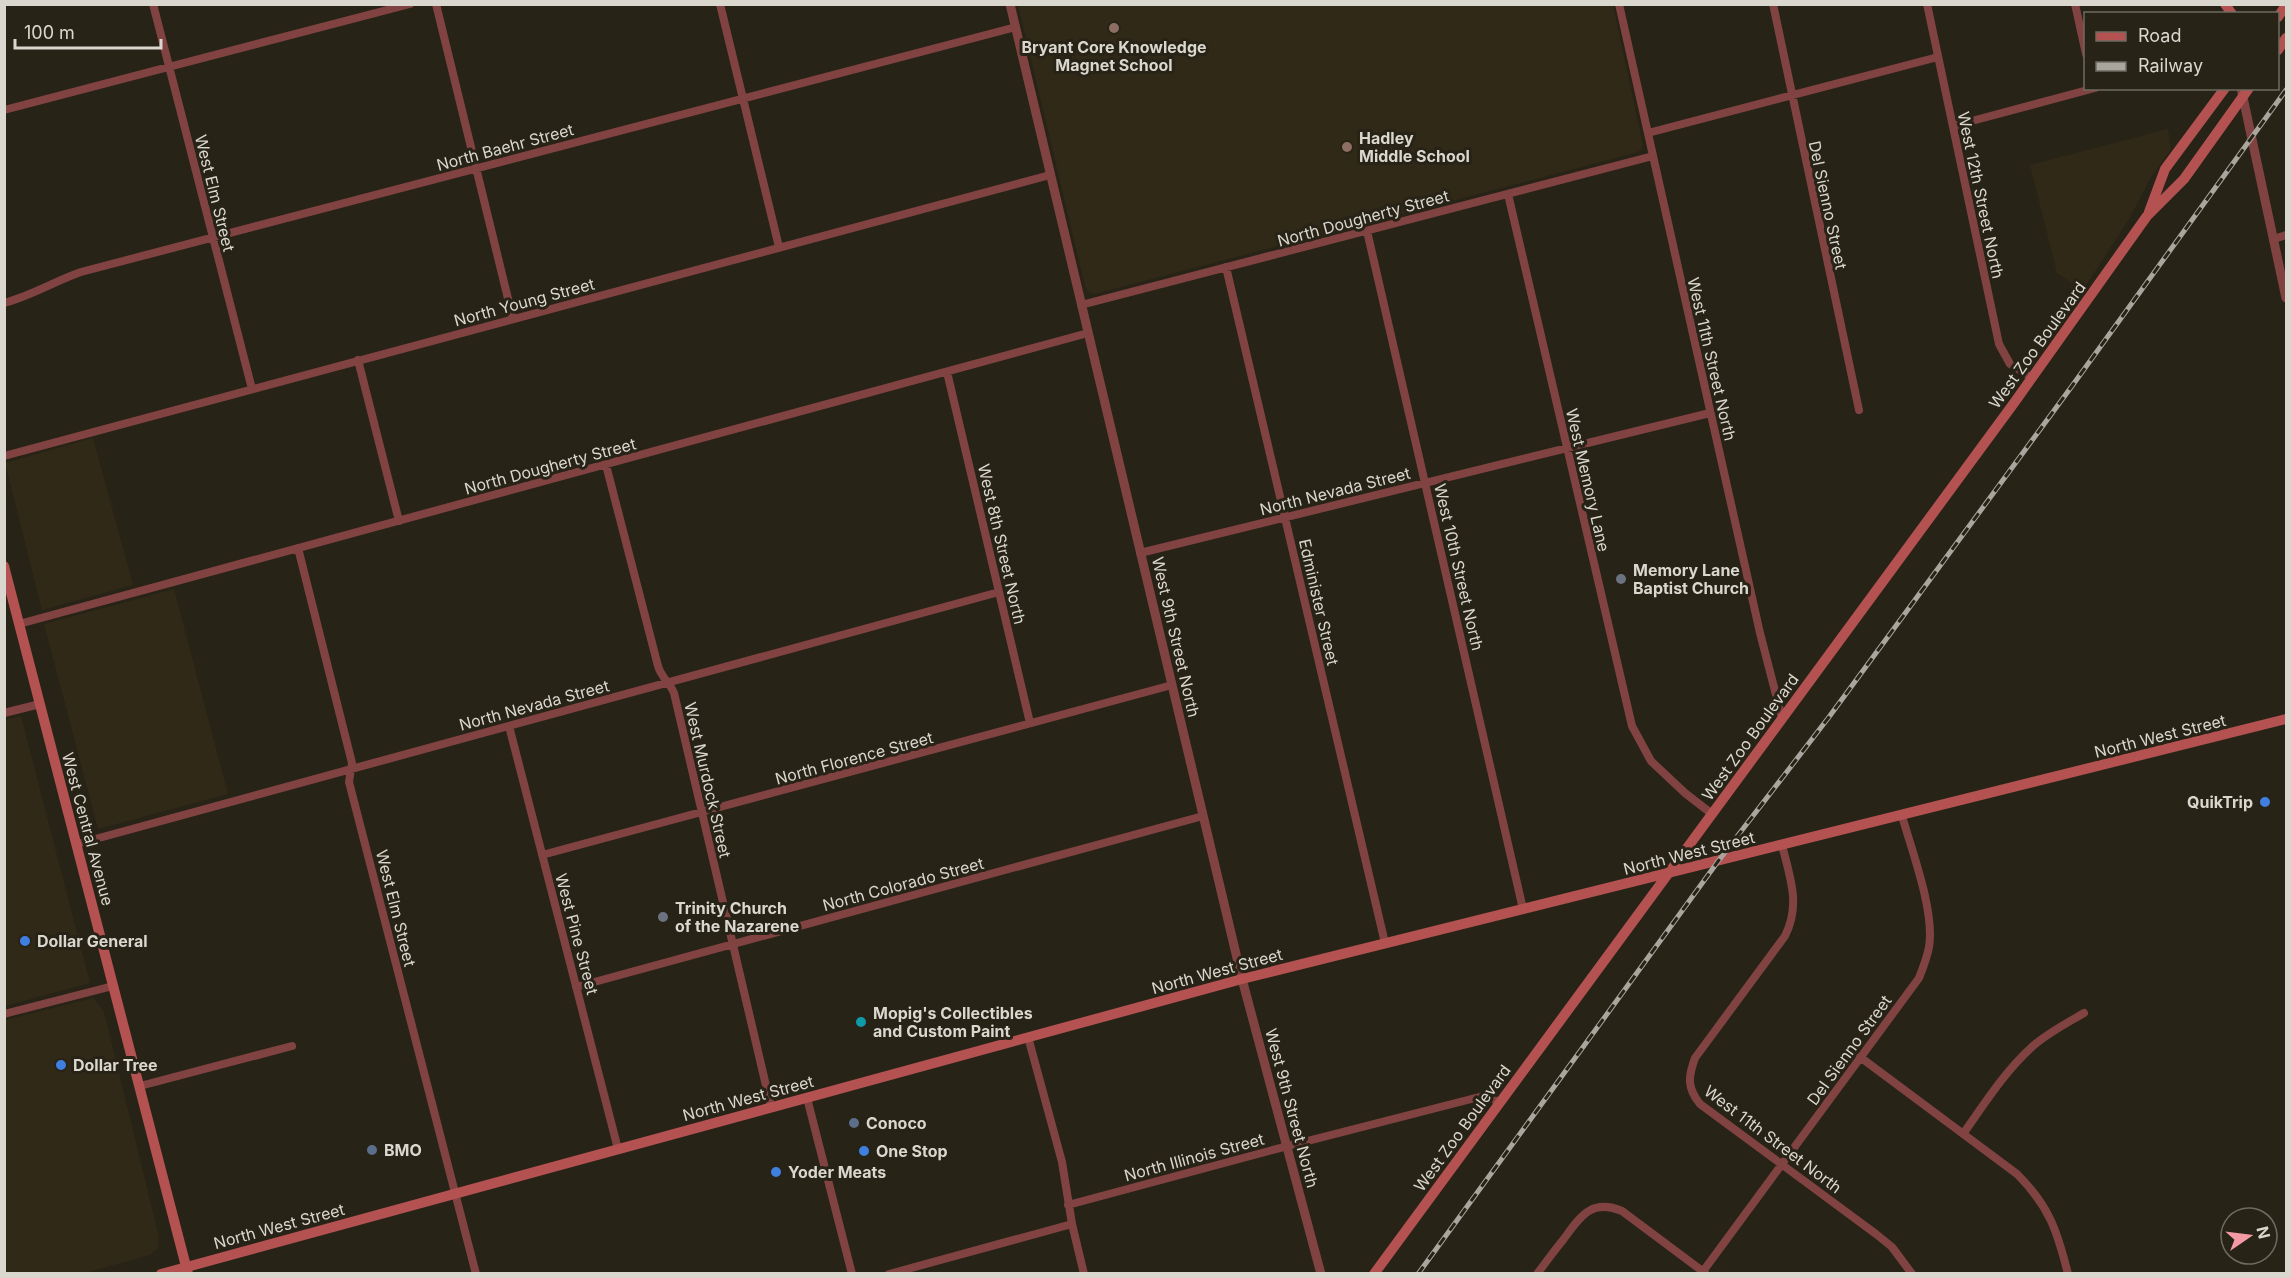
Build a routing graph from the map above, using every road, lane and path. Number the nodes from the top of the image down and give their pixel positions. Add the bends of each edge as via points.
1 (153, 4) edge
2 (410, 4) edge
3 (436, 4) edge
4 (720, 4) edge
5 (1010, 4) edge
6 (1619, 4) edge
7 (1773, 4) edge
8 (1927, 4) edge
9 (2075, 4) edge
10 (1016, 27) junction
11 (2084, 49) edge
12 (1938, 57) junction
13 (169, 68) junction
14 (2090, 90) edge
15 (2223, 90) edge
16 (2244, 91) edge
17 (1791, 95) junction
18 (742, 99) junction
19 (4, 110) edge
20 (1953, 126) junction
21 (1648, 133) junction
22 (1653, 156) junction
23 (476, 169) junction
24 (1050, 175) junction
25 (1508, 194) junction
26 (2147, 216) junction
27 (1367, 231) junction
28 (2286, 236) edge
29 (213, 237) junction
30 (2274, 238) junction
31 (778, 247) junction
32 (1226, 267) junction
33 (2286, 298) edge
34 (4, 303) edge
35 (1081, 305) junction
36 (513, 319) junction
37 (1088, 333) junction
38 (358, 360) junction
39 (947, 372) junction
40 (2032, 378) junction
41 (252, 389) junction
42 (1859, 410) dead end
43 (1710, 413) junction
44 (1567, 448) junction
45 (4, 456) edge
46 (606, 465) junction
47 (1425, 483) junction
48 (1286, 518) junction
49 (399, 521) junction
50 (298, 548) junction
51 (1140, 552) junction
52 (4, 566) edge
53 (999, 592) junction
54 (20, 624) junction
55 (667, 682) junction
56 (1172, 685) junction
57 (40, 704) junction
58 (4, 714) edge
59 (1782, 718) junction
60 (2286, 719) edge
61 (1030, 723) junction
62 (509, 726) junction
63 (351, 769) junction
64 (702, 813) junction
65 (1712, 814) junction
66 (1203, 816) junction
67 (1902, 816) junction
68 (76, 844) junction
69 (1782, 845) junction
70 (542, 855) junction
71 (1668, 873) junction
72 (1523, 909) junction
73 (1385, 943) junction
74 (733, 945) junction
75 (1242, 979) junction
76 (113, 986) junction
77 (576, 987) junction
78 (2084, 1013) dead end
79 (4, 1014) edge
80 (1028, 1037) junction
81 (292, 1046) dead end
82 (1860, 1057) junction
83 (140, 1086) junction
84 (807, 1098) junction
85 (1500, 1103) junction
86 (771, 1107) junction
87 (1963, 1134) junction
88 (1286, 1147) junction
89 (618, 1149) junction
90 (1782, 1164) junction
91 (455, 1194) junction
92 (1068, 1205) junction
93 (1072, 1224) junction
94 (187, 1270) edge
95 (1703, 1273) edge
96 (161, 1274) edge
97 (476, 1274) edge
98 (852, 1274) edge
99 (889, 1274) edge
100 (1084, 1274) edge
101 (1321, 1274) edge
102 (1374, 1274) edge
103 (1538, 1274) edge
104 (1912, 1274) edge
105 (2068, 1274) edge

1 - 13 street, West Elm Street
2 - 13 street
3 - 23 street
4 - 18 street
5 - 10 street, West 9th Street North
6 - 21 street, West 11th Street North
7 - 17 street, Del Sienno Street
8 - 12 street, West 12th Street North
9 - 11 street
10 - 18 street, North Baehr Street
10 - 24 street, West 9th Street North
12 - 17 street
12 - 20 street, West 12th Street North
13 - 19 street
13 - 29 street, West Elm Street
14 - 20 street
15 - 26 main road, West Zoo Boulevard via 2165,169
16 - 26 main road, West Zoo Boulevard via 2184,179
16 - 30 street
17 - 21 street
17 - 42 street, Del Sienno Street
18 - 23 street, North Baehr Street
18 - 31 street
20 - 40 street, West 12th Street North via 1999,344 2010,364
21 - 22 street, West 11th Street North
22 - 25 street, North Dougherty Street
22 - 43 street, West 11th Street North
23 - 29 street, North Baehr Street
23 - 36 street
24 - 31 street, North Young Street
24 - 35 street, West 9th Street North
25 - 27 street, North Dougherty Street
25 - 44 street, West Memory Lane
26 - 40 main road, West Zoo Boulevard
27 - 32 street, North Dougherty Street
27 - 47 street, West 10th Street North
28 - 30 street
29 - 34 street, North Baehr Street via 81,272
29 - 41 street, West Elm Street
30 - 33 street
31 - 36 street, North Young Street
32 - 35 street, North Dougherty Street
32 - 48 street, Edminister Street
35 - 37 street, West 9th Street North
36 - 38 street, North Young Street
37 - 39 street, North Dougherty Street
37 - 51 street, West 9th Street North
38 - 41 street, North Young Street
38 - 49 street
39 - 46 street, North Dougherty Street
39 - 53 street, West 8th Street North
40 - 59 main road, West Zoo Boulevard
41 - 45 street, North Young Street
43 - 44 street, North Nevada Street
43 - 59 street, West 11th Street North
44 - 47 street, North Nevada Street
44 - 65 street, West Memory Lane via 1632,726 1651,760
46 - 49 street, North Dougherty Street
46 - 55 street, West Murdock Street via 658,666
47 - 48 street, North Nevada Street
47 - 72 street, West 10th Street North
48 - 51 street, North Nevada Street
48 - 73 street, Edminister Street
49 - 50 street, North Dougherty Street
50 - 54 street, North Dougherty Street
50 - 63 street, West Elm Street
51 - 56 street, West 9th Street North
52 - 54 main road, West Central Avenue
53 - 55 street, North Nevada Street
53 - 61 street, West 8th Street North
54 - 57 main road, West Central Avenue
55 - 62 street, North Nevada Street
55 - 64 street, West Murdock Street via 674,693
56 - 61 street, North Florence Street
56 - 66 street, West 9th Street North
57 - 58 street
57 - 68 main road, West Central Avenue
59 - 65 main road, West Zoo Boulevard
60 - 67 main road, North West Street
61 - 64 street, North Florence Street
62 - 63 street, North Nevada Street
62 - 70 street, West Pine Street
63 - 68 street, North Nevada Street
63 - 91 street, West Elm Street via 350,782
64 - 70 street, North Florence Street
64 - 74 street, West Murdock Street
65 - 71 main road, West Zoo Boulevard
66 - 74 street, North Colorado Street
66 - 75 street, West 9th Street North
67 - 69 main road, North West Street
67 - 82 street, Del Sienno Street via 1927,909 1929,946 1918,978
68 - 76 main road, West Central Avenue
69 - 71 main road, North West Street
69 - 90 street, West 11th Street North via 1793,895 1791,922 1785,936 1695,1058 1688,1081 1700,1104
70 - 77 street, West Pine Street
71 - 72 main road, North West Street
71 - 85 main road, West Zoo Boulevard
72 - 73 main road, North West Street
73 - 75 main road, North West Street
74 - 77 street, North Colorado Street
74 - 86 street, West Murdock Street
75 - 80 main road, North West Street
75 - 88 street, West 9th Street North
76 - 79 street
76 - 83 main road, West Central Avenue
77 - 89 street, West Pine Street
78 - 87 street via 2035,1045 2016,1063
80 - 84 main road, North West Street
80 - 92 street via 1062,1162
81 - 83 street
82 - 87 street
82 - 90 street, Del Sienno Street
83 - 94 main road, West Central Avenue
84 - 86 main road, North West Street
84 - 98 street
85 - 88 street, North Illinois Street via 1487,1095
85 - 102 main road, West Zoo Boulevard
86 - 89 main road, North West Street
87 - 105 street via 2017,1173 2041,1200 2052,1219
88 - 92 street, North Illinois Street
88 - 101 street, West 9th Street North
89 - 91 main road, North West Street
90 - 95 street, Del Sienno Street
90 - 104 street, West 11th Street North via 1892,1247
91 - 94 main road, North West Street
91 - 97 street, West Elm Street
92 - 93 street
93 - 99 street
93 - 100 street
94 - 96 main road, North West Street
95 - 103 street via 1622,1211 1601,1206 1581,1215

